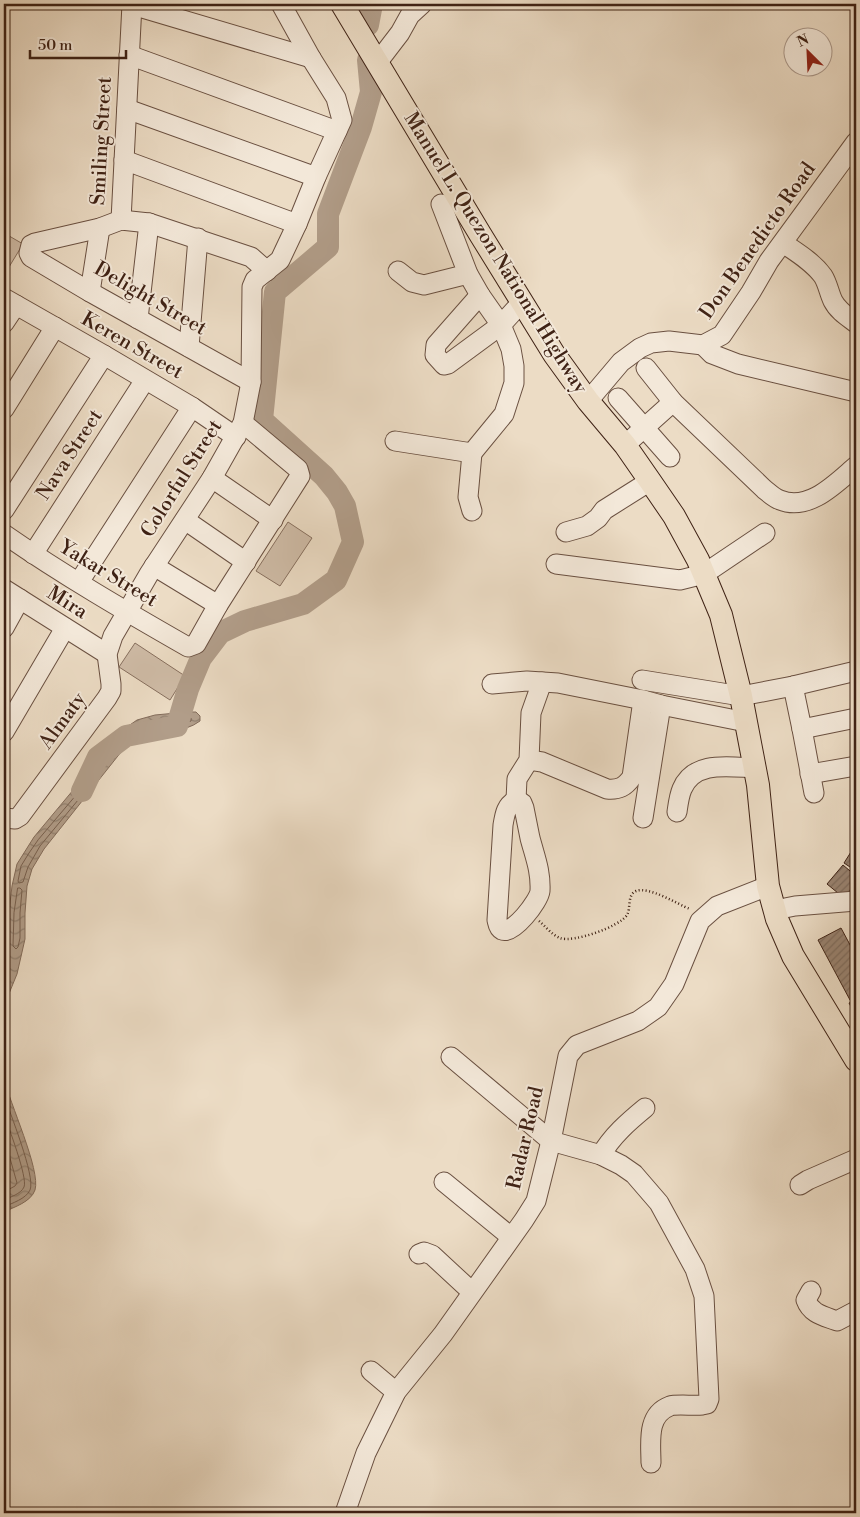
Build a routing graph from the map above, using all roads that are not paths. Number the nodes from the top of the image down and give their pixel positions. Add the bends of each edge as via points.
1 (132, 4) edge
2 (281, 4) edge
3 (342, 4) edge
4 (413, 8) edge
5 (400, 33) junction
6 (364, 41) junction
7 (129, 55) junction
8 (312, 58) junction
9 (380, 69) junction
10 (127, 109) junction
11 (340, 125) junction
12 (856, 142) edge
13 (124, 160) junction
14 (316, 177) junction
15 (441, 204) dead end
16 (121, 220) junction
17 (149, 223) junction
18 (297, 224) junction
19 (100, 228) junction
20 (198, 238) junction
21 (783, 242) junction
22 (267, 271) junction
23 (398, 271) dead end
24 (468, 274) junction
25 (90, 292) junction
26 (480, 295) junction
27 (10, 302) edge
28 (522, 302) junction
29 (138, 319) junction
30 (4, 323) edge
31 (856, 323) edge
32 (501, 325) junction
33 (55, 327) junction
34 (703, 346) junction
35 (188, 347) junction
36 (104, 355) junction
37 (646, 368) dead end
38 (145, 380) junction
39 (251, 382) junction
40 (856, 392) edge
41 (618, 398) dead end
42 (588, 400) junction
43 (673, 402) junction
44 (192, 407) junction
45 (4, 409) edge
46 (644, 428) junction
47 (240, 430) junction
48 (395, 442) dead end
49 (625, 445) junction
50 (472, 454) junction
51 (670, 457) dead end
52 (856, 466) edge
53 (212, 478) junction
54 (650, 481) junction
55 (4, 510) edge
56 (472, 511) dead end
57 (185, 520) junction
58 (273, 520) junction
59 (566, 532) dead end
60 (765, 533) dead end
61 (4, 534) edge
62 (33, 554) junction
63 (246, 562) junction
64 (556, 564) dead end
65 (154, 566) junction
66 (704, 574) junction
67 (78, 582) junction
68 (4, 589) edge
69 (20, 599) junction
70 (218, 605) junction
71 (127, 612) junction
72 (4, 628) edge
73 (65, 628) junction
74 (113, 636) joint
75 (107, 654) junction
76 (856, 671) edge
77 (642, 680) dead end
78 (542, 682) junction
79 (492, 684) dead end
80 (792, 686) junction
81 (741, 696) junction
82 (652, 702) junction
83 (856, 718) edge
84 (746, 722) junction
85 (802, 729) junction
86 (4, 732) edge
87 (529, 760) junction
88 (856, 766) edge
89 (755, 768) junction
90 (810, 774) junction
91 (814, 793) dead end
92 (516, 800) junction
93 (677, 812) dead end
94 (643, 818) dead end
95 (9, 819) edge
96 (768, 886) junction
97 (856, 901) edge
98 (775, 910) junction
99 (451, 1057) dead end
100 (856, 1060) edge
101 (645, 1108) dead end
102 (551, 1141) junction
103 (601, 1155) junction
104 (856, 1159) edge
105 (444, 1182) dead end
106 (800, 1185) dead end
107 (511, 1237) junction
108 (419, 1254) dead end
109 (811, 1291) dead end
110 (472, 1292) junction
111 (856, 1311) edge
112 (371, 1371) dead end
113 (396, 1392) junction
114 (651, 1463) dead end
115 (345, 1513) edge

1 - 7 street, Smiling Street
1 - 8 street
2 - 8 street
3 - 6 main road, Manuel L. Quezon National Highway
4 - 5 street
5 - 6 street
5 - 9 street
6 - 9 main road, Manuel L. Quezon National Highway
7 - 10 street, Smiling Street
7 - 11 street
8 - 11 street via 336,98
9 - 28 main road, Manuel L. Quezon National Highway
10 - 13 street, Smiling Street
10 - 14 street
11 - 14 street, Colorful Street
12 - 21 street, Don Benedicto Road
13 - 16 street, Smiling Street
13 - 18 street
14 - 18 street, Colorful Street
15 - 24 street
16 - 17 street
16 - 19 street
17 - 20 street
17 - 29 street
18 - 22 street, Colorful Street via 280,260
19 - 25 street
19 - 25 street, Delight Street via 35,243 28,252 31,257
20 - 22 street via 251,257
20 - 35 street
21 - 31 street via 822,274 836,306
21 - 34 street, Don Benedicto Road via 722,335
22 - 39 street, Colorful Street via 255,280 252,287
23 - 24 street via 412,282 424,285
24 - 26 street
25 - 29 street, Delight Street
26 - 32 street
26 - 32 street via 436,345 435,355 444,365 448,364
27 - 30 street
27 - 33 street, Keren Street
28 - 32 street
28 - 42 main road, Manuel L. Quezon National Highway via 554,354
29 - 35 street, Delight Street
32 - 50 street via 511,349 514,383 504,414
33 - 36 street, Keren Street
33 - 45 street
34 - 40 street via 712,354 738,364
34 - 42 street, Don Benedicto Road via 669,341 640,348 621,362
35 - 39 street, Delight Street
36 - 38 street, Keren Street
36 - 55 street
37 - 43 street
38 - 44 street, Keren Street
38 - 62 street, Nava Street
39 - 47 street, Colorful Street
41 - 46 street
42 - 49 main road, Manuel L. Quezon National Highway
43 - 46 street
43 - 52 street via 779,500 802,503 816,498
44 - 47 street, Keren Street
44 - 67 street
46 - 49 street
46 - 51 street
47 - 53 street, Colorful Street
47 - 58 street, Keren Street via 300,473
48 - 50 street
49 - 54 main road, Manuel L. Quezon National Highway
50 - 56 street via 468,497
53 - 57 street, Colorful Street
53 - 58 street
54 - 59 street via 604,510 587,526
54 - 66 main road, Manuel L. Quezon National Highway via 674,516
57 - 63 street
57 - 65 street, Colorful Street
58 - 63 street
60 - 66 street
61 - 62 street, Yakar Street
62 - 67 street, Yakar Street
63 - 70 street
64 - 66 street via 680,580
65 - 70 street
65 - 71 street, Colorful Street
66 - 81 main road, Manuel L. Quezon National Highway via 721,615
67 - 71 street, Yakar Street
68 - 69 street, Mira
69 - 72 street
69 - 73 street, Mira
70 - 71 street, Yakar Street via 196,644 188,647
71 - 74 street, Colorful Street
73 - 75 street, Mira
73 - 86 street
74 - 75 street, Almaty
75 - 95 street, Almaty via 111,691 107,698 25,811
76 - 80 street
77 - 81 street
78 - 79 street via 527,680
78 - 82 street
78 - 87 street via 531,713
80 - 81 street
80 - 85 street
81 - 84 main road, Manuel L. Quezon National Highway
82 - 84 street
82 - 87 street via 632,777 625,786 607,789 542,762
82 - 94 street
83 - 85 street
84 - 89 main road, Manuel L. Quezon National Highway
85 - 90 street
87 - 92 street via 517,780
88 - 90 street
89 - 93 street via 709,767 699,770 688,778 681,790
89 - 96 main road, Manuel L. Quezon National Highway
90 - 91 street
92 - 92 street via 505,812 497,920 503,931 522,920 540,895 537,857 524,808
96 - 98 main road, Manuel L. Quezon National Highway
96 - 102 street, Radar Road via 717,906 704,916 674,984 658,1007 638,1021 577,1044 568,1056
97 - 98 street
98 - 100 main road, Manuel L. Quezon National Highway via 793,956
99 - 102 street
101 - 103 street via 608,1142
102 - 103 street
102 - 107 street, Radar Road via 536,1201
103 - 114 street via 634,1174 659,1203 696,1269 704,1296 709,1399 702,1406 671,1406 657,1416 652,1424
104 - 106 street
105 - 107 street
107 - 110 street, Radar Road
108 - 110 street via 432,1255
109 - 111 street via 806,1300 815,1312 836,1321
110 - 113 street, Radar Road
112 - 113 street
113 - 115 street, Radar Road via 366,1453

